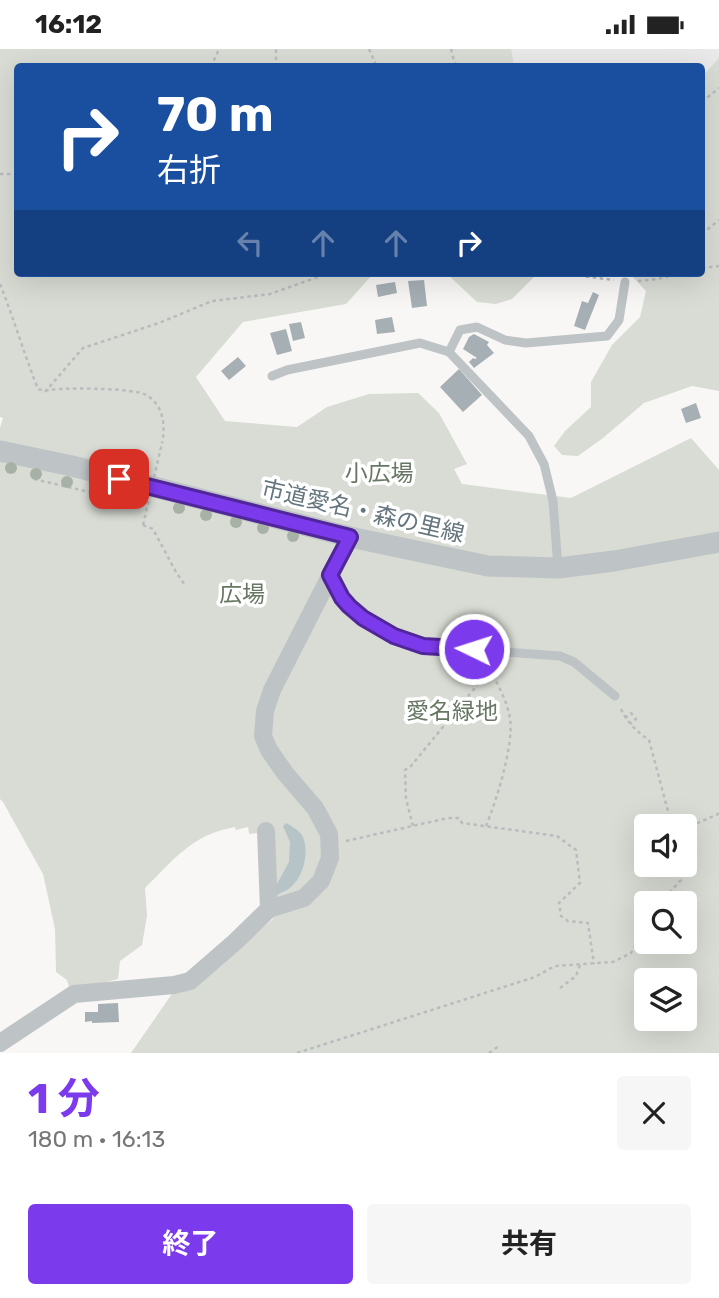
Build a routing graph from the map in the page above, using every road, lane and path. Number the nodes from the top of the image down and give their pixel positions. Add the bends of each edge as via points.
1 (719, 87) edge
2 (705, 99) edge
3 (719, 221) edge
4 (705, 232) edge
5 (318, 277) edge
6 (588, 277) edge
7 (665, 277) edge
8 (625, 282) junction
9 (0, 284) edge
10 (449, 352) junction
11 (272, 376) dead end
12 (45, 392) junction
13 (0, 451) edge
14 (350, 537) junction
15 (719, 542) edge
16 (558, 568) junction
17 (330, 575) junction
18 (185, 585) dead end
19 (526, 653) junction
20 (492, 673) junction
21 (615, 696) joint
22 (625, 718) junction
23 (630, 724) junction
24 (719, 812) edge
25 (669, 814) edge
26 (697, 823) edge
27 (413, 826) junction
28 (486, 826) junction
29 (272, 841) dead end
30 (329, 843) junction
31 (681, 877) edge
32 (671, 891) edge
33 (269, 909) junction
34 (634, 948) edge
35 (594, 964) junction
36 (580, 965) junction
37 (560, 988) dead end
38 (3, 1045) edge
39 (499, 1047) dead end
40 (297, 1053) edge
41 (489, 1053) edge

1 - 2 path
3 - 4 path
5 - 12 path via 270,295 212,301 83,348
6 - 8 path
7 - 8 path
8 - 10 lane via 619,320 607,336 526,343 505,340 477,327 460,330
9 - 12 path via 38,389
10 - 11 lane via 421,343
10 - 16 lane via 529,436 544,464 553,501
12 - 18 path, bridge via 119,390 146,394 160,409 165,431 143,525 153,529
13 - 14 street, 市道愛名・森の里線
14 - 16 street, 市道愛名・森の里線 via 488,566
14 - 17 street
15 - 16 street, 市道愛名・森の里線
17 - 19 lane via 349,606 394,636 423,646
17 - 30 street via 272,690 263,736 285,773 315,808
19 - 20 path
19 - 21 lane via 574,662
20 - 27 path via 405,770
20 - 28 path via 510,719 510,741
21 - 22 path
22 - 23 path
22 - 23 path via 631,713 636,719
23 - 25 path via 649,740
24 - 26 path
27 - 28 path via 448,818
27 - 30 path
28 - 35 path via 556,836 576,851 580,883 559,903 561,916 588,923
29 - 33 street
30 - 33 street via 330,858 321,881 304,898
31 - 32 path
33 - 38 street via 190,981 74,994
34 - 35 path via 614,962
35 - 36 path
36 - 37 path via 576,976
36 - 40 path via 555,966 535,977
39 - 41 path

